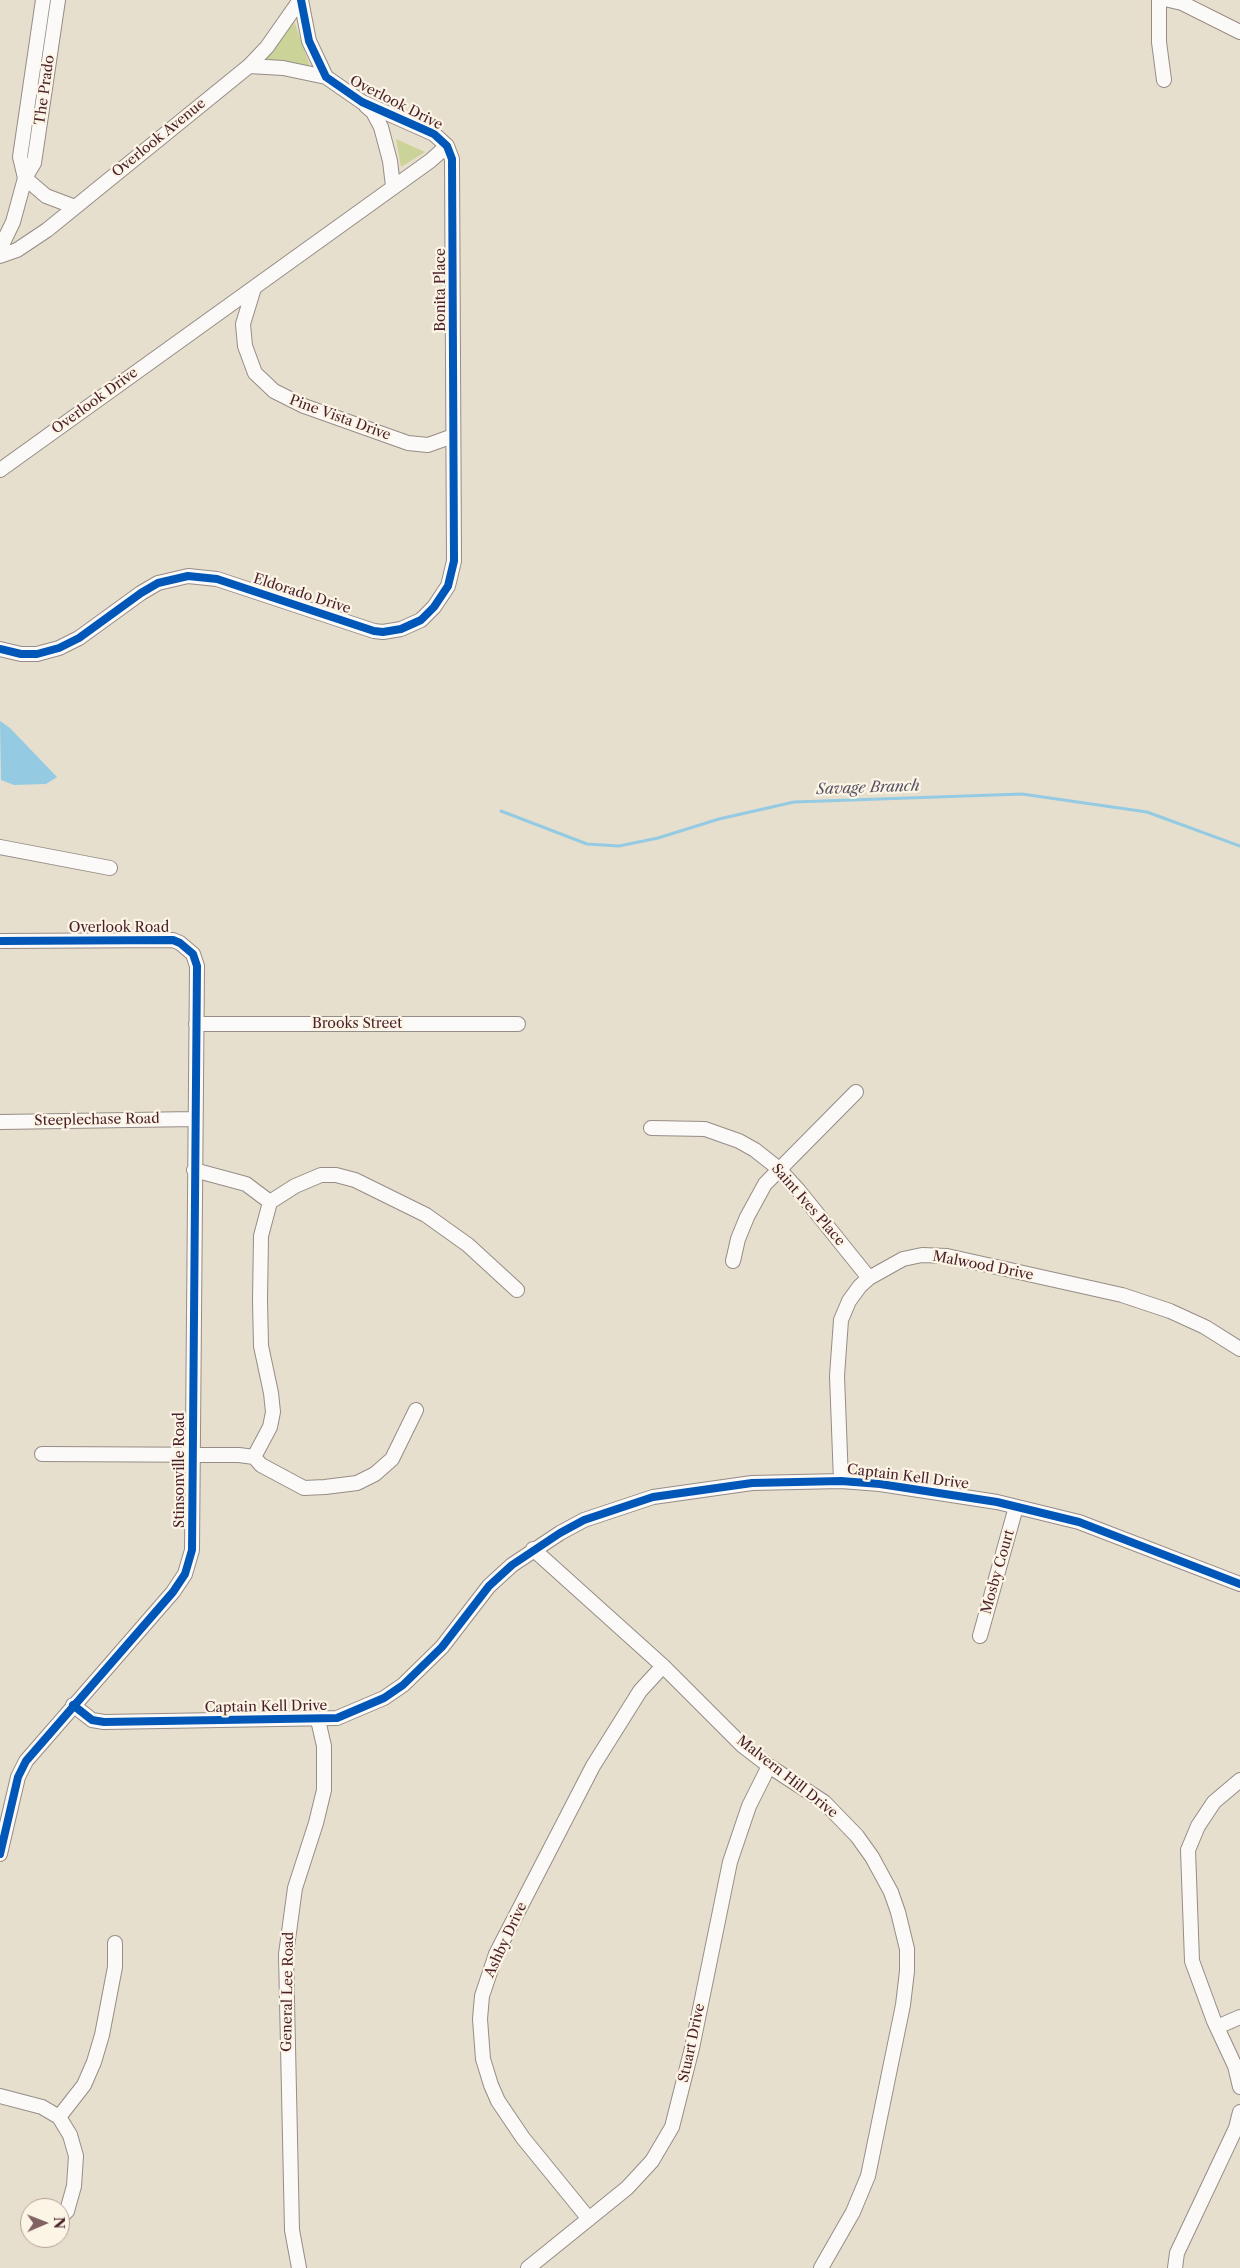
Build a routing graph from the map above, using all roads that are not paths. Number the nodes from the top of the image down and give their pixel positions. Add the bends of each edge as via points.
1 (44, 0) edge
2 (58, 0) edge
3 (301, 0) edge
4 (1159, 0) edge
5 (1169, 0) edge
6 (1240, 32) edge
7 (249, 66) junction
8 (326, 77) junction
9 (1164, 80) dead end
10 (362, 102) junction
11 (448, 146) junction
12 (26, 178) junction
13 (393, 186) junction
14 (75, 207) junction
15 (0, 249) edge
16 (0, 256) edge
17 (254, 288) junction
18 (217, 312) junction
19 (243, 324) junction
20 (453, 436) junction
21 (0, 470) edge
22 (0, 649) edge
23 (0, 847) edge
24 (110, 868) dead end
25 (0, 941) edge
26 (196, 1024) junction
27 (518, 1024) dead end
28 (856, 1092) dead end
29 (195, 1119) junction
30 (0, 1122) edge
31 (651, 1128) dead end
32 (779, 1169) junction
33 (194, 1170) junction
34 (270, 1202) junction
35 (733, 1262) dead end
36 (869, 1278) junction
37 (517, 1290) dead end
38 (1240, 1349) edge
39 (416, 1410) dead end
40 (192, 1453) junction
41 (42, 1454) dead end
42 (254, 1457) junction
43 (841, 1481) junction
44 (1016, 1507) junction
45 (533, 1549) junction
46 (1240, 1584) edge
47 (980, 1636) dead end
48 (663, 1666) junction
49 (73, 1705) junction
50 (318, 1720) junction
51 (769, 1766) junction
52 (1240, 1780) edge
53 (0, 1854) edge
54 (115, 1943) dead end
55 (1240, 2017) edge
56 (1217, 2027) junction
57 (1240, 2087) edge
58 (0, 2096) edge
59 (1240, 2112) edge
60 (58, 2118) junction
61 (70, 2200) edge
62 (589, 2219) junction
63 (299, 2268) edge
64 (528, 2268) edge
65 (821, 2268) edge
66 (1175, 2268) edge

1 - 12 street, The Prado via 20,157
2 - 12 street, The Prado via 34,163
3 - 7 street, Overlook Avenue
3 - 8 street, Overlook Drive via 309,42
4 - 9 street via 1159,42
5 - 6 street via 1182,3
7 - 8 street via 283,68
7 - 14 street, Overlook Avenue
8 - 10 street, Overlook Drive
10 - 11 street, Overlook Drive via 434,134
10 - 13 street via 373,112 380,127
11 - 13 street, Overlook Drive
11 - 20 street, Bonita Place via 454,170
12 - 14 street via 46,196
12 - 15 street, The Prado via 13,222
13 - 17 street, Overlook Drive
14 - 16 street, Overlook Avenue via 33,240
17 - 18 street, Overlook Drive
17 - 19 street, Pine Vista Drive
18 - 19 street via 230,315
18 - 21 street, Overlook Drive
19 - 20 street, Pine Vista Drive via 245,346 256,373 285,398 408,443 428,445
20 - 22 street, Eldorado Drive via 454,561 450,579 434,607 409,626 392,632 374,631 217,579 188,576 158,583 79,638 59,648 37,654
23 - 24 street
25 - 26 street, Overlook Road via 163,939 180,942 193,954 196,966
26 - 27 street, Brooks Street
26 - 29 street, Stinsonville Road
28 - 32 street
29 - 30 street, Steeplechase Road
29 - 33 street, Stinsonville Road
31 - 32 street, Saint Ives Place via 705,1129 739,1141
32 - 35 street via 747,1217
32 - 36 street, Saint Ives Place
33 - 34 street via 246,1184
33 - 40 street, Stinsonville Road
34 - 37 street via 321,1175 355,1180 426,1215 468,1245
34 - 42 street via 261,1236 260,1300 261,1346 272,1412 270,1427
36 - 38 street, Malwood Drive via 902,1259 922,1255 947,1256 1122,1295 1179,1315
36 - 43 street, Malwood Drive via 849,1300 841,1320 837,1376
39 - 42 street via 392,1459 375,1474 357,1483 304,1488 260,1466
40 - 41 street
40 - 42 street
40 - 49 street, Stinsonville Road via 192,1550 185,1574 154,1615
43 - 44 street, Captain Kell Drive via 918,1489
43 - 45 street, Captain Kell Drive via 752,1483 653,1498 584,1520
44 - 46 street, Captain Kell Drive via 1079,1522
44 - 47 street, Mosby Court
45 - 48 street, Malvern Hill Drive
45 - 50 street, Captain Kell Drive via 489,1586 442,1647 403,1685 362,1708 337,1718
48 - 51 street, Malvern Hill Drive via 743,1746
48 - 62 street, Ashby Drive via 640,1691 593,1766 496,1954 482,1996 483,2059 498,2101 523,2138
49 - 50 street, Captain Kell Drive via 88,1718 104,1722
49 - 53 street, Stinsonville Road via 26,1761 18,1777
50 - 63 street, General Lee Road via 324,1746 324,1790 295,1888 286,1954 292,2230
51 - 62 street, Stuart Drive via 749,1806 730,1862 692,2048 672,2127 642,2173
51 - 65 street, Malvern Hill Drive via 824,1802 858,1836 891,1892 907,1949 903,2005 868,2176 853,2212
52 - 56 street via 1214,1802 1198,1826 1188,1850 1192,1961
54 - 60 street via 115,1967 94,2062 84,2085
55 - 56 street
56 - 57 street via 1235,2066
58 - 60 street via 42,2107
59 - 66 street via 1233,2135 1177,2253
60 - 61 street via 70,2135 76,2156
62 - 64 street, Stuart Drive

